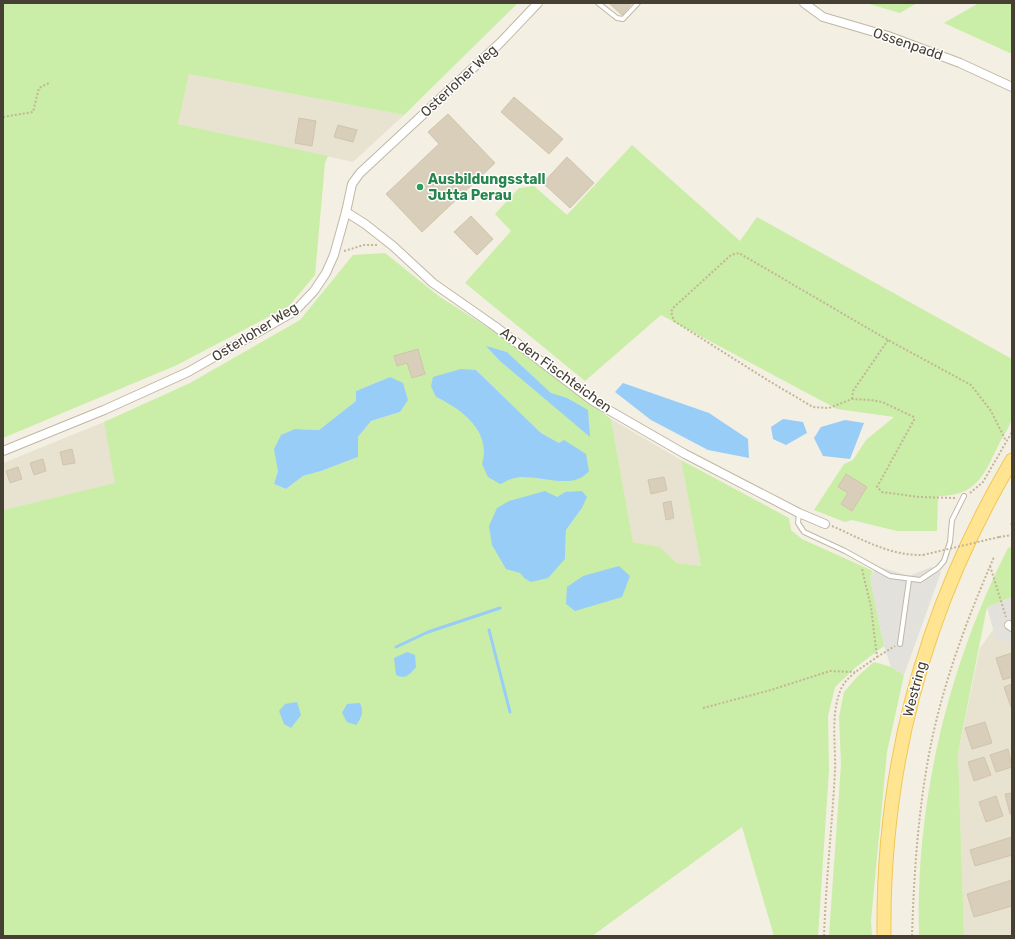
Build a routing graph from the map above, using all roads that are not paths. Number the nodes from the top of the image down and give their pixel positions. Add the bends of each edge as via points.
1 (538, 3) edge
2 (598, 3) edge
3 (638, 3) edge
4 (804, 3) edge
5 (1012, 87) edge
6 (346, 212) junction
7 (3, 451) edge
8 (1012, 460) edge
9 (964, 496) road end
10 (799, 513) junction
11 (826, 524) road end
12 (909, 580) junction
13 (900, 644) road end
14 (884, 936) edge

1 - 6 street, Osterloher Weg via 500,43 360,173 352,184
2 - 3 lane via 617,18 623,18
4 - 5 street, Ossenpadd via 823,17 888,36 960,63
6 - 7 street, Osterloher Weg via 326,273 314,291 295,311 188,372
6 - 10 street, An den Fischteichen via 393,246 432,283 496,327 593,401 685,454
8 - 14 main road, Westring via 989,500 952,577 936,617 909,706 889,820
9 - 12 lane via 952,520 950,542 944,561 920,580
10 - 11 street, An den Fischteichen
10 - 12 lane via 798,523 804,532 890,576
12 - 13 lane

